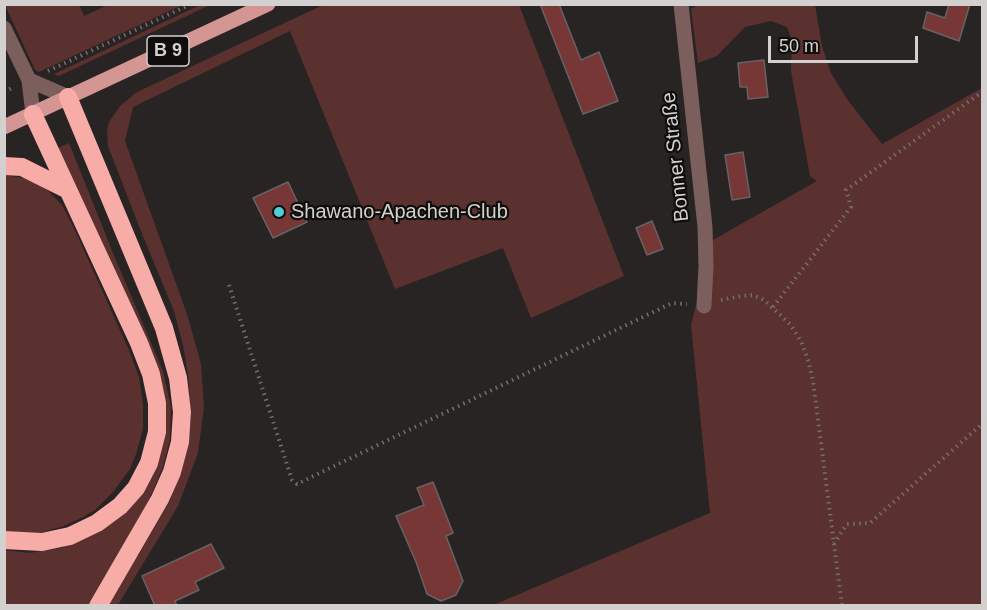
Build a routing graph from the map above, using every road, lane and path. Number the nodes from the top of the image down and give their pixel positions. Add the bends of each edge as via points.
1 (192, 4) edge
2 (268, 4) edge
3 (681, 4) edge
4 (4, 28) edge
5 (29, 80) junction
6 (4, 92) edge
7 (982, 92) edge
8 (68, 97) junction
9 (33, 114) junction
10 (4, 127) edge
11 (4, 166) edge
12 (68, 190) junction
13 (229, 285) dead end
14 (704, 306) junction
15 (773, 307) junction
16 (982, 424) edge
17 (4, 540) edge
18 (834, 545) junction
19 (98, 606) edge
20 (842, 606) edge

1 - 5 path
2 - 8 main road, B 9
3 - 14 street, Bonner Straße via 705,227
4 - 5 street
5 - 6 path
5 - 8 street
5 - 9 street
7 - 15 path via 846,190 851,207
8 - 9 main road, B 9
8 - 19 highway via 164,328 178,378 182,412 172,472
9 - 10 main road, B 9
9 - 12 highway
11 - 12 highway via 22,167
12 - 17 highway via 151,374 157,432 149,463 120,507 70,536 42,542
13 - 14 path via 292,480 297,484 672,303
14 - 15 path via 730,297 753,296
15 - 18 path via 790,324 808,360
16 - 18 path via 870,523 848,524
18 - 20 path

